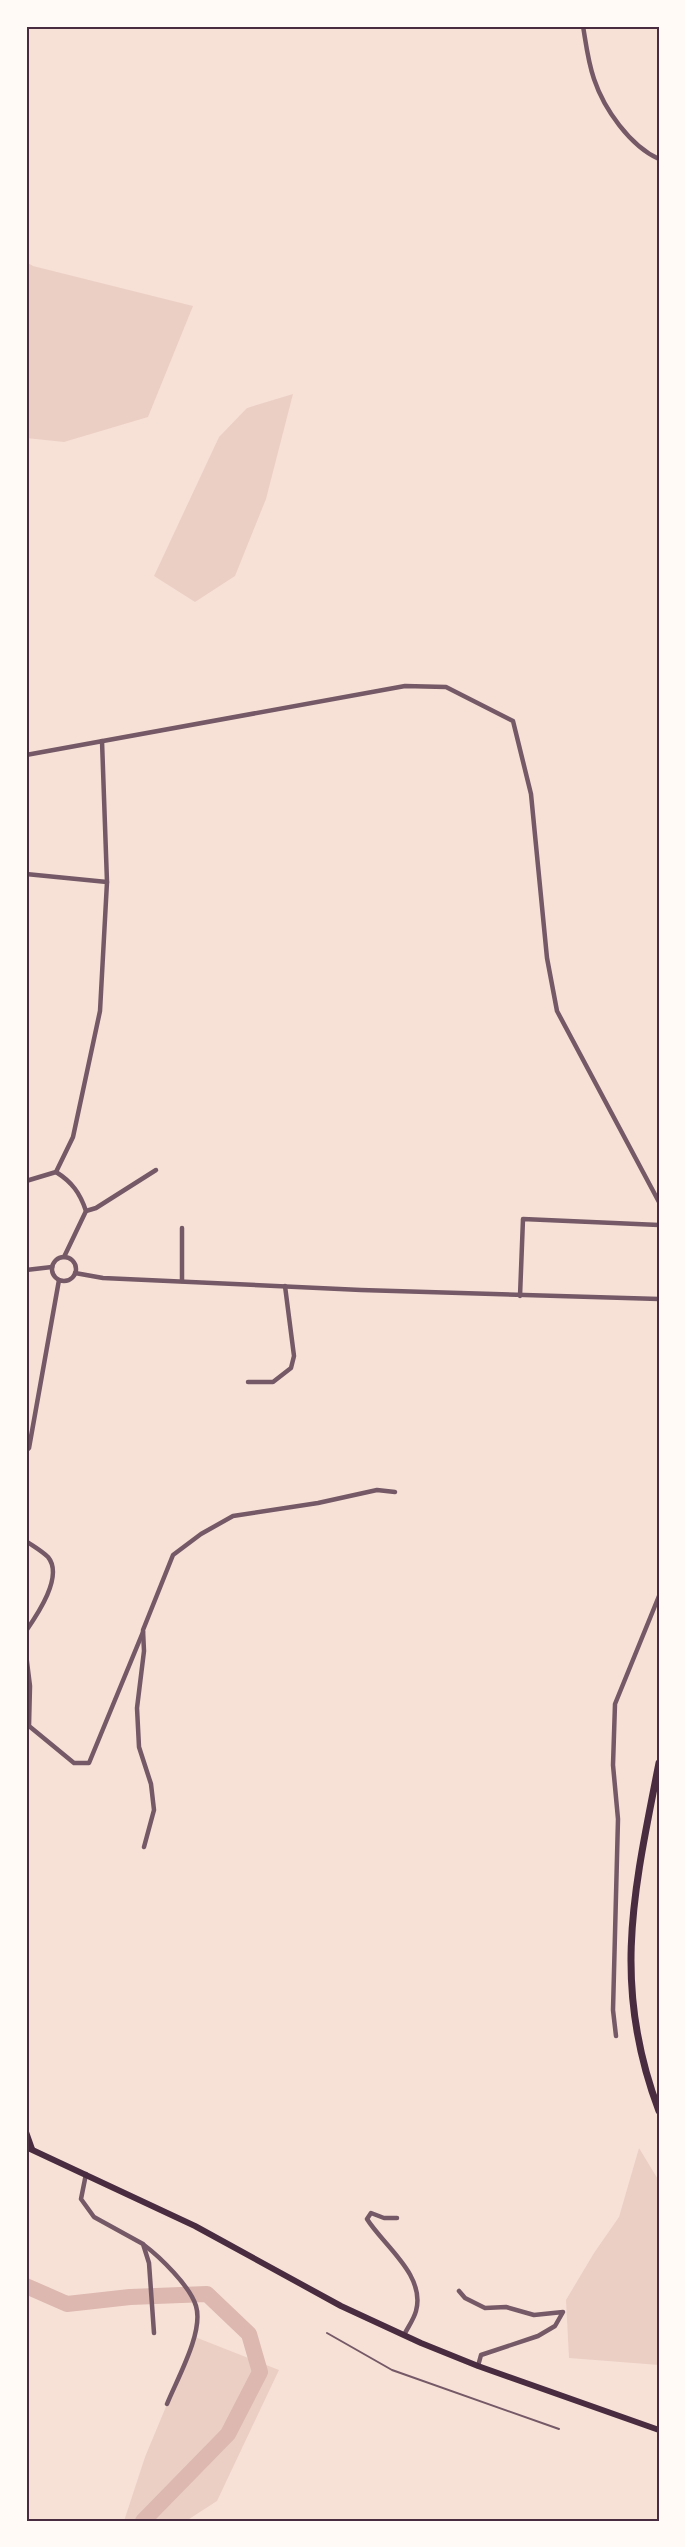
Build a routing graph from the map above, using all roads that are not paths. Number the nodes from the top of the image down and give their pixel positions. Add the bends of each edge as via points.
1 (583, 26) edge
2 (659, 159) edge
3 (102, 742) junction
4 (26, 755) edge
5 (26, 874) edge
6 (107, 882) junction
7 (156, 1170) dead end
8 (56, 1172) junction
9 (26, 1181) edge
10 (659, 1202) edge
11 (86, 1211) junction
12 (659, 1225) edge
13 (182, 1228) dead end
14 (64, 1257) junction
15 (52, 1267) junction
16 (26, 1270) edge
17 (75, 1274) junction
18 (59, 1280) junction
19 (182, 1282) junction
20 (285, 1286) junction
21 (520, 1296) junction
22 (659, 1299) edge
23 (248, 1382) dead end
24 (26, 1451) edge
25 (394, 1492) dead end
26 (26, 1541) edge
27 (659, 1596) edge
28 (143, 1630) junction
29 (26, 1631) edge
30 (26, 1654) edge
31 (659, 1763) edge
32 (144, 1848) dead end
33 (616, 2036) dead end
34 (659, 2111) edge
35 (26, 2132) edge
36 (29, 2148) edge
37 (86, 2174) junction
38 (397, 2218) dead end
39 (143, 2244) junction
40 (459, 2291) dead end
41 (327, 2333) dead end
42 (154, 2334) dead end
43 (404, 2335) junction
44 (478, 2366) junction
45 (167, 2404) dead end
46 (558, 2429) dead end
47 (659, 2430) edge

1 - 2 street via 591,69 600,93 626,132 640,147
3 - 4 street
3 - 6 street
3 - 10 street via 405,686 446,687 513,721 531,794 547,958 557,1011
5 - 6 street
6 - 8 street via 100,1011 73,1137
7 - 11 street
8 - 9 street
8 - 11 street via 70,1181
11 - 14 street
12 - 21 street via 523,1219
13 - 19 street
14 - 15 street via 54,1261
14 - 17 street via 74,1262
15 - 16 street
15 - 18 street
17 - 18 street via 70,1279
17 - 19 street
18 - 24 street
19 - 20 street
20 - 21 street
20 - 23 street via 294,1356 291,1368 273,1382
21 - 22 street
25 - 28 street via 377,1490 225,1520 173,1555
26 - 29 street via 49,1558 53,1571 45,1602
27 - 33 street via 615,1704 613,1765 618,1819 613,2010
28 - 30 street via 89,1763 74,1763 29,1726 30,1686
28 - 32 street via 144,1651 137,1708 139,1746 151,1784 154,1810
31 - 34 main road via 635,1885 630,1962 636,2030
35 - 36 main road
36 - 37 main road
37 - 39 street via 81,2200 94,2217
37 - 43 main road via 195,2226 341,2306
38 - 43 street via 371,2213 367,2219 401,2263 416,2292 416,2310
39 - 42 street via 149,2262
39 - 45 street via 163,2260 196,2305 197,2328
40 - 44 street via 465,2298 486,2308 506,2307 534,2315 563,2312 555,2326 538,2336 481,2355
41 - 46 lane via 392,2370
43 - 44 main road
44 - 47 main road

